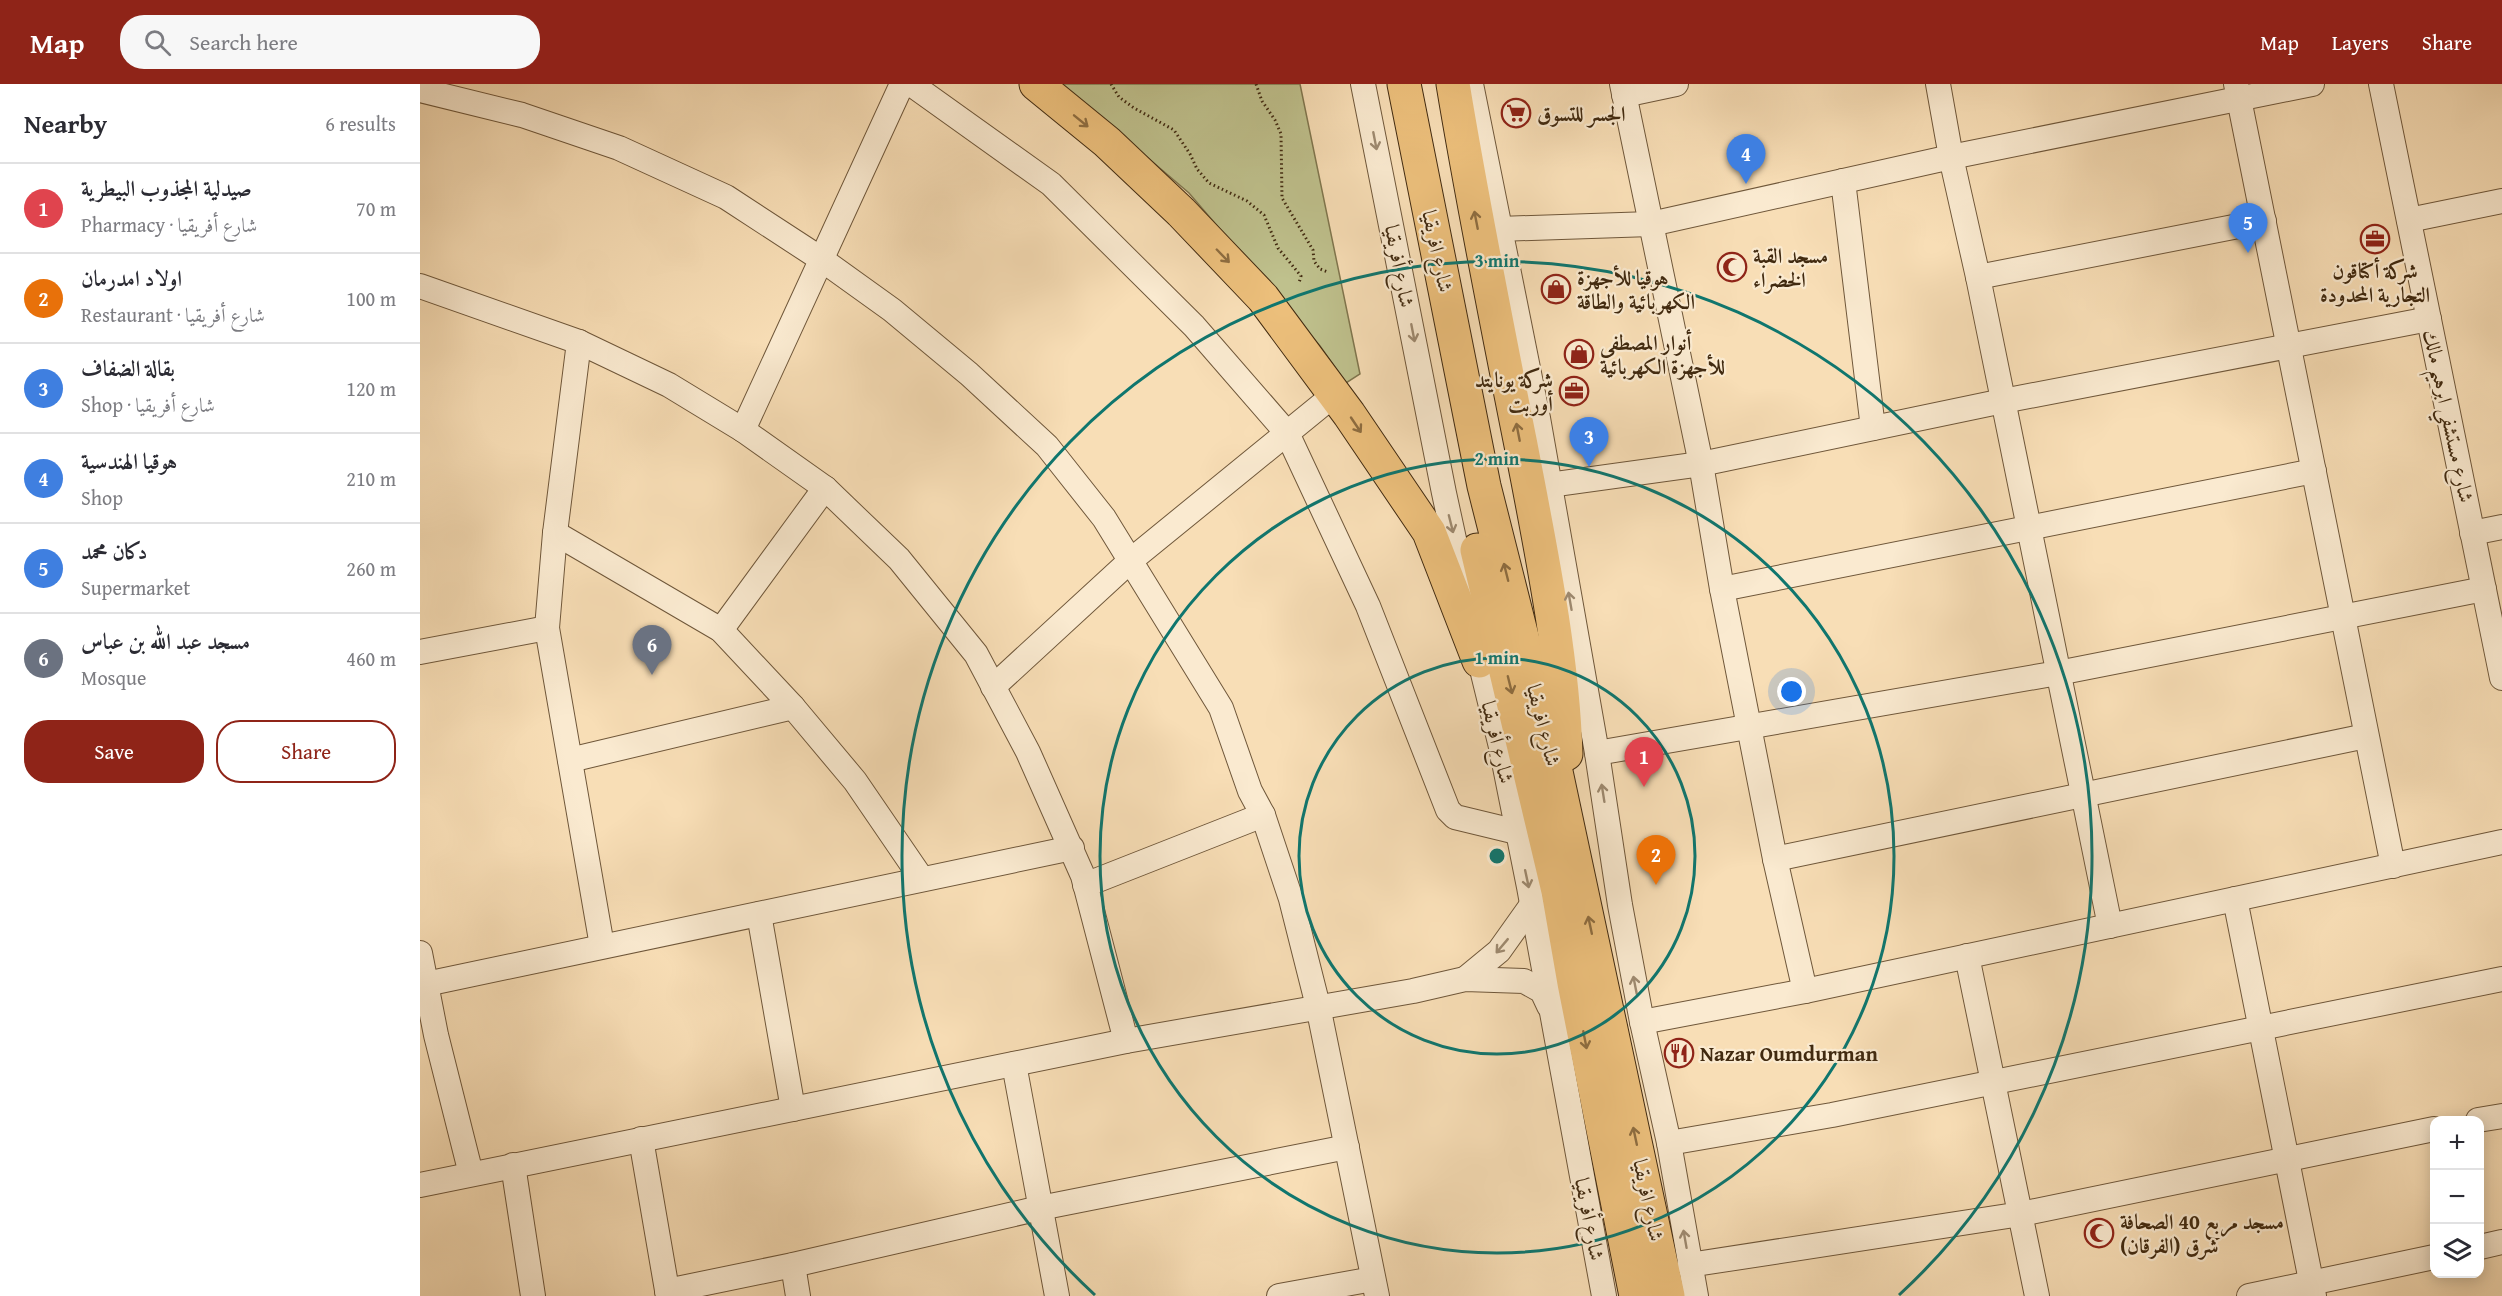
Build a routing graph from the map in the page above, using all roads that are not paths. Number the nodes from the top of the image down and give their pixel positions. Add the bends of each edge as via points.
1 (902, 84) edge
2 (911, 84) edge
3 (1036, 84) edge
4 (1363, 84) edge
5 (1384, 84) edge
6 (1404, 84) edge
7 (1453, 84) edge
8 (1471, 84) edge
9 (1676, 84) edge
10 (1938, 84) edge
11 (2312, 84) edge
12 (2381, 84) edge
13 (1623, 89) edge
14 (420, 90) edge
15 (2238, 91) edge
16 (1951, 157) junction
17 (1843, 181) junction
18 (2502, 201) edge
19 (2409, 220) junction
20 (2264, 221) junction
21 (1651, 224) junction
22 (1499, 229) junction
23 (1429, 257) junction
24 (821, 259) junction
25 (1978, 277) junction
26 (420, 286) edge
27 (2428, 319) junction
28 (579, 342) junction
29 (2289, 346) junction
30 (1335, 394) junction
31 (2003, 401) junction
32 (1873, 428) junction
33 (743, 430) junction
34 (1287, 433) junction
35 (1701, 464) junction
36 (2314, 471) junction
37 (1549, 485) junction
38 (825, 488) junction
39 (2029, 526) junction
40 (2502, 527) edge
41 (555, 533) junction
42 (2472, 533) junction
43 (1130, 561) junction
44 (1722, 588) junction
45 (2484, 588) junction
46 (2343, 616) junction
47 (547, 628) junction
48 (721, 630) junction
49 (420, 652) edge
50 (1479, 661) junction
51 (2058, 673) junction
52 (2502, 678) edge
53 (993, 687) junction
54 (793, 707) junction
55 (1748, 728) junction
56 (2366, 736) junction
57 (1597, 753) junction
58 (570, 760) junction
59 (2083, 795) junction
60 (1263, 815) junction
61 (1567, 822) junction
62 (1517, 832) junction
63 (2502, 842) edge
64 (1072, 848) junction
65 (1775, 859) junction
66 (2392, 866) junction
67 (922, 879) junction
68 (1085, 885) junction
69 (2235, 899) junction
70 (1531, 906) junction
71 (759, 914) junction
72 (2110, 926) junction
73 (602, 946) junction
74 (420, 953) edge
75 (1967, 957) junction
76 (1465, 979) junction
77 (2502, 979) edge
78 (426, 984) junction
79 (1805, 991) junction
80 (1318, 1006) junction
81 (1551, 1009) junction
82 (1642, 1022) junction
83 (2260, 1028) junction
84 (428, 1036) edge
85 (1126, 1041) junction
86 (1014, 1064) junction
87 (1994, 1082) junction
88 (793, 1109) junction
89 (2502, 1116) edge
90 (2484, 1119) edge
91 (2430, 1130) edge
92 (641, 1139) junction
93 (1669, 1143) junction
94 (1347, 1147) junction
95 (2287, 1160) junction
96 (513, 1165) junction
97 (471, 1174) junction
98 (420, 1185) edge
99 (1040, 1208) junction
100 (2021, 1214) junction
101 (2502, 1242) edge
102 (2484, 1246) edge
103 (2430, 1258) edge
104 (793, 1265) junction
105 (1689, 1265) junction
106 (1375, 1287) edge
107 (2312, 1290) edge
108 (667, 1293) edge
109 (533, 1296) edge
110 (798, 1296) edge
111 (1057, 1296) edge
112 (1280, 1296) edge
113 (1604, 1296) edge
114 (1636, 1296) edge
115 (1668, 1296) edge
116 (1696, 1296) edge
117 (2037, 1296) edge
118 (2249, 1296) edge

1 - 24 street
2 - 34 street via 1051,184 1194,326
3 -> 30 highway via 1107,142 1206,238 1263,298
4 -> 50 street, شارع أفريقيا
5 - 23 highway, شارع افريقيا
6 - 23 highway, شارع افريقيا
61 -> 7 highway via 1564,706 1542,559
8 - 22 street
9 - 13 street
10 - 16 street
11 - 15 street
12 - 19 street, شارع مستشفي ابرهيم مالك
13 - 21 street
14 - 24 street via 522,115 619,148 726,196
15 - 16 street
15 - 20 street
16 - 17 street
16 - 25 street
17 - 21 street
17 - 32 street
18 - 19 street
19 - 27 street, شارع مستشفي ابرهيم مالك
20 - 25 street
20 - 29 street
21 - 22 street
21 - 35 street
22 - 37 street
61 -> 23 highway, شارع افريقيا
23 -> 114 highway, شارع افريقيا via 1479,557 1558,891
24 - 33 street
24 - 43 street via 901,317 1047,446 1104,518
25 - 31 street
26 - 28 street
27 - 29 street
27 - 42 street, شارع مستشفي ابرهيم مالك
28 - 33 street via 669,385
28 - 41 street
29 - 31 street
29 - 36 street
30 - 34 street
30 -> 50 highway via 1429,532
31 - 32 street
31 - 39 street
32 - 35 street
33 - 38 street
34 - 43 street
34 - 62 street via 1368,606 1448,810 1455,817
35 - 37 street
35 - 44 street
36 - 39 street
36 - 46 street
57 -> 37 street
38 - 48 street
38 - 53 street via 899,559 976,654
39 - 44 street
39 - 51 street
40 - 42 street
41 - 47 street
41 - 48 street
42 - 45 street, شارع مستشفي ابرهيم مالك
43 - 53 street
43 - 60 street via 1221,708 1250,791
44 - 55 street
45 - 46 street
45 - 52 street, شارع مستشفي ابرهيم مالك
46 - 51 street
46 - 56 street
47 - 49 street
47 - 58 street
48 - 54 street
50 - 62 street, شارع أفريقيا
51 - 55 street
51 - 59 street
53 - 64 street
54 - 58 street
54 - 67 street via 855,781
55 - 57 street
55 - 65 street
56 - 59 street
56 - 66 street
82 -> 57 street
58 - 73 street
59 - 65 street
59 - 72 street
60 - 68 street
60 - 80 street via 1291,899
115 -> 61 highway, شارع افريقيا
62 -> 70 street, شارع أفريقيا
63 - 66 street
64 - 67 street
64 - 68 street
65 - 79 street
66 - 69 street
67 - 71 street
68 - 85 street
69 - 72 street
69 - 83 street
70 -> 76 street via 1499,951
70 - 81 street, شارع أفريقيا
71 - 73 street
71 - 88 street
72 - 75 street
73 - 78 street
74 - 78 street
75 - 79 street
75 - 87 street
76 - 80 street
76 - 81 street via 1524,981 1542,991
77 - 83 street
78 - 84 street
79 - 82 street
80 - 85 street
80 - 94 street
81 - 113 street, شارع أفريقيا
82 - 93 street
83 - 87 street
83 - 95 street
84 - 97 street
85 - 86 street
86 - 88 street
86 - 99 street
87 - 93 street
87 - 100 street
88 - 92 street
89 - 90 street
91 - 95 street
92 - 96 street
92 - 108 street
105 -> 93 street
94 - 99 street
94 - 106 street
95 - 100 street
95 - 107 street
96 - 97 street
96 - 109 street
97 - 98 street
99 - 104 street
99 - 111 street
100 - 105 street
100 - 117 street
101 - 102 street
103 - 107 street
104 - 108 street
104 - 110 street
105 - 116 street
106 - 112 street
107 - 118 street

